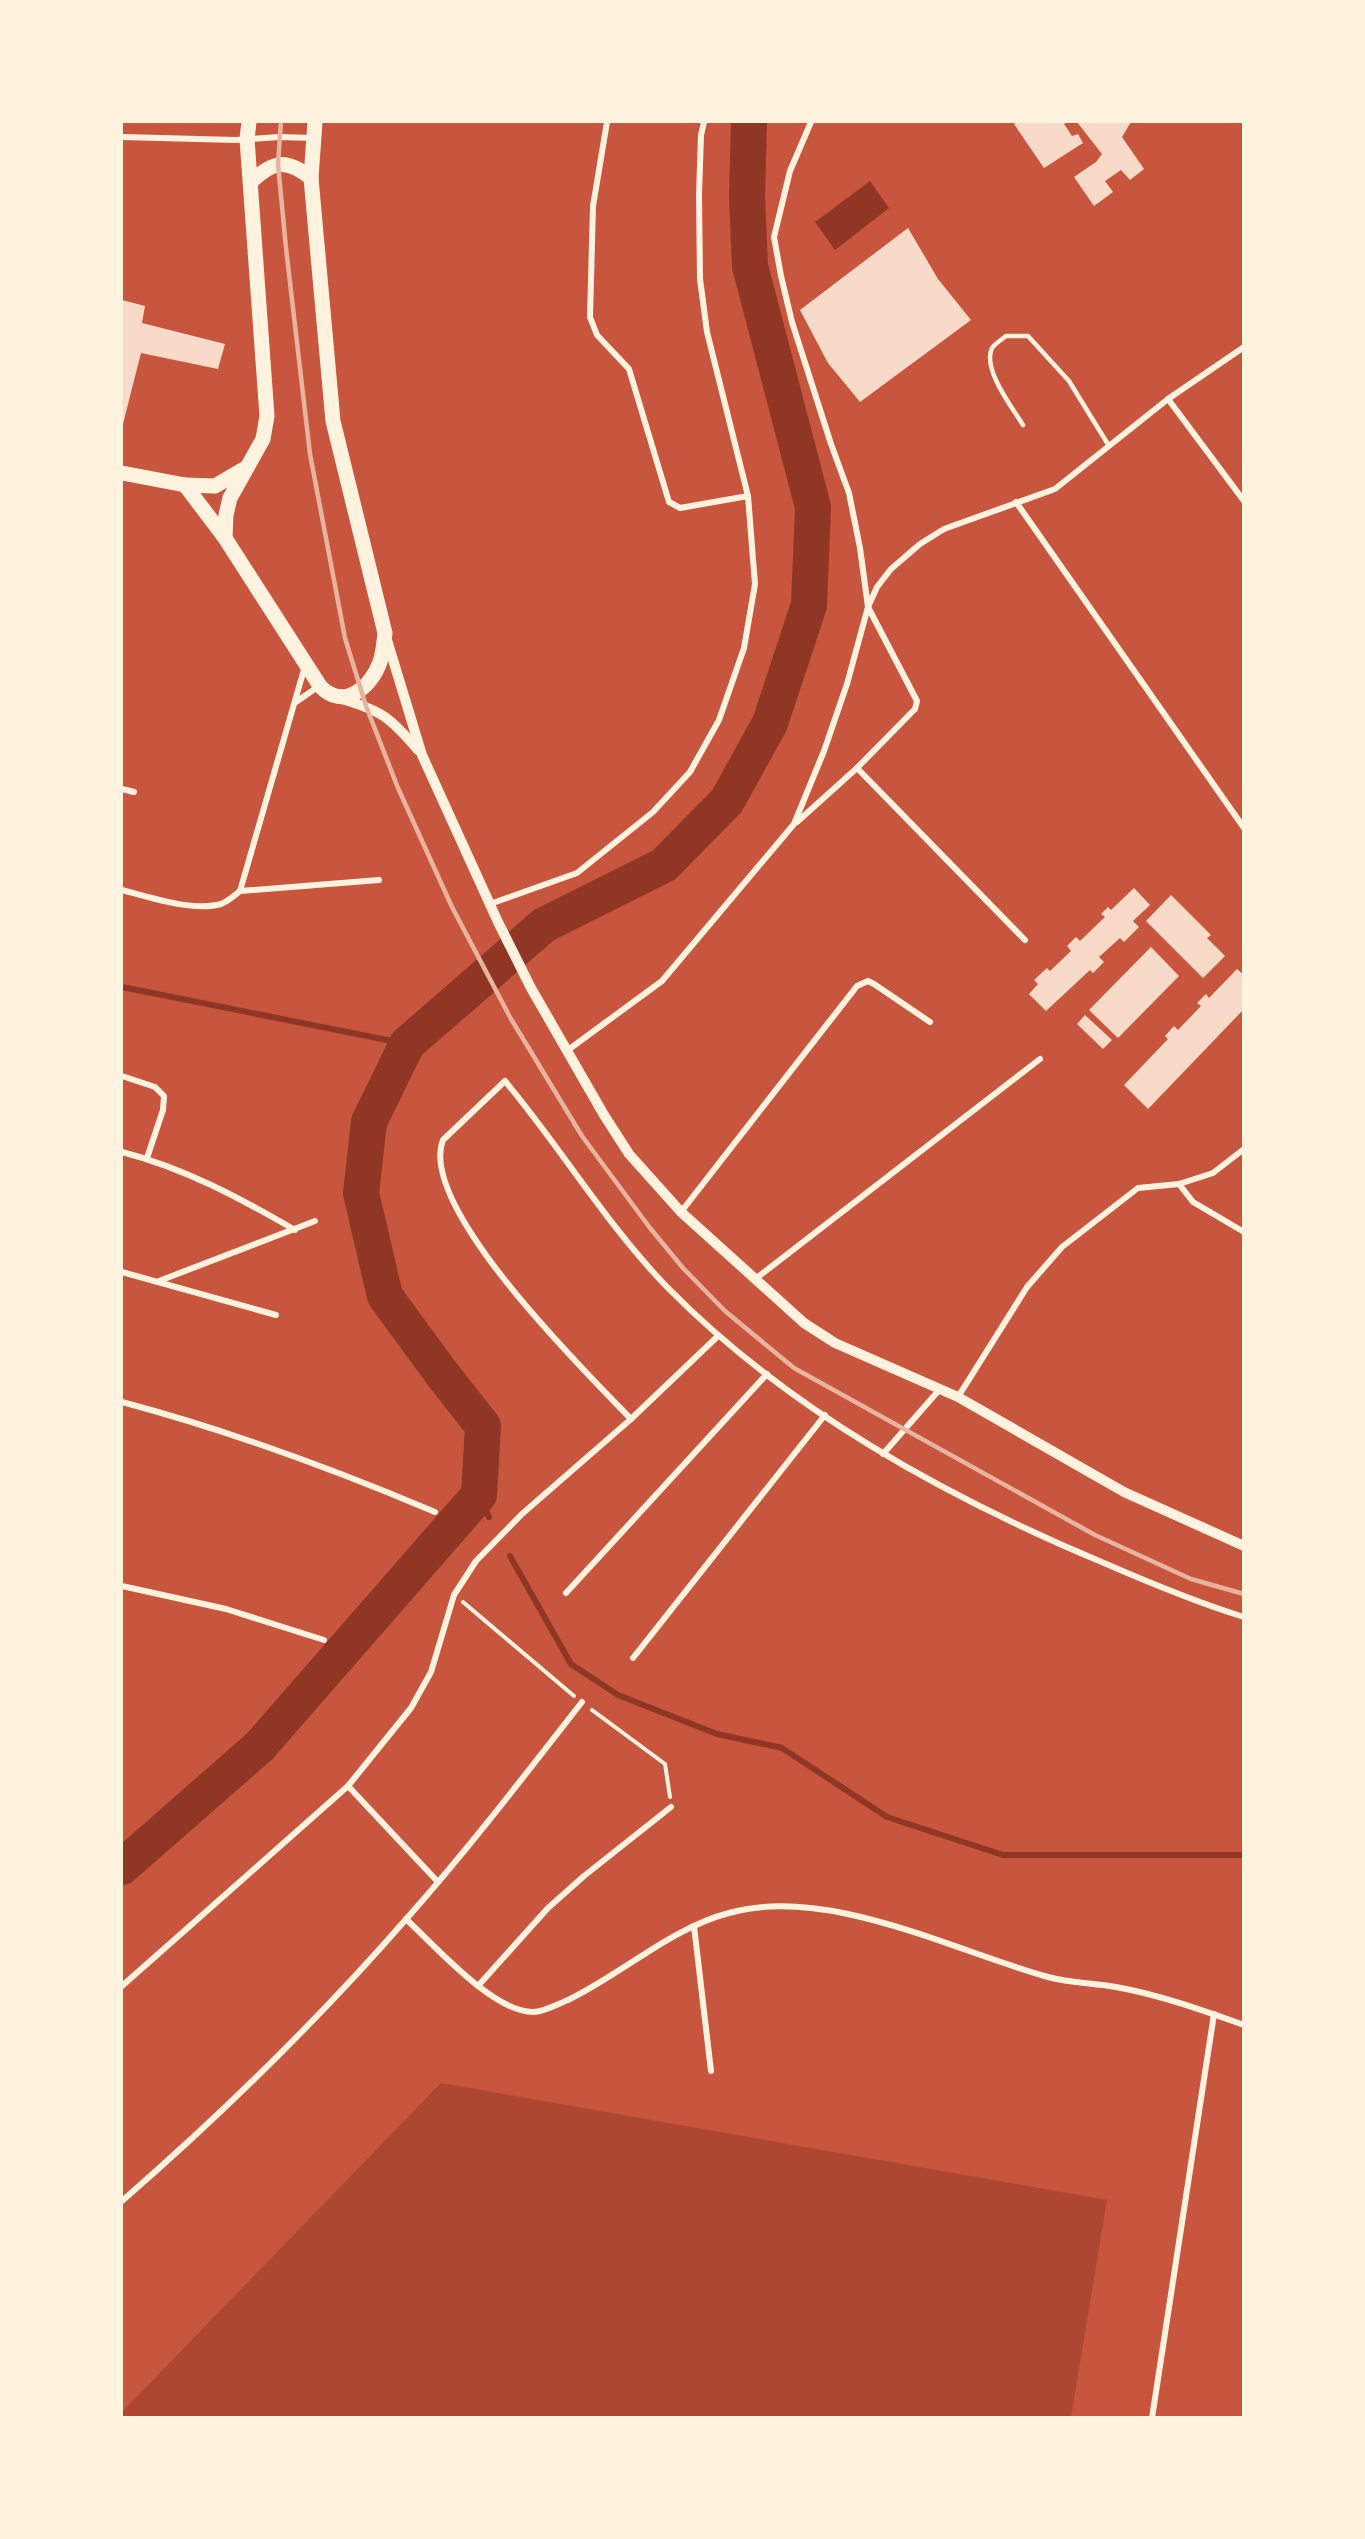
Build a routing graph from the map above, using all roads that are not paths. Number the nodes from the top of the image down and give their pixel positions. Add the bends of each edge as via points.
1 (249, 122) edge
2 (315, 122) edge
3 (607, 122) edge
4 (704, 122) edge
5 (811, 122) edge
6 (122, 137) edge
7 (313, 138) junction
8 (247, 139) junction
9 (311, 178) junction
10 (251, 183) junction
11 (1244, 347) edge
12 (1168, 399) junction
13 (1023, 425) dead end
14 (1109, 446) junction
15 (246, 468) junction
16 (122, 473) edge
17 (185, 485) junction
18 (748, 496) junction
19 (1244, 501) edge
20 (1016, 502) junction
21 (225, 538) junction
22 (868, 607) junction
23 (385, 633) junction
24 (306, 665) junction
25 (320, 686) junction
26 (337, 698) junction
27 (295, 703) junction
28 (422, 755) junction
29 (857, 768) junction
30 (122, 789) edge
31 (134, 792) dead end
32 (794, 824) junction
33 (1244, 828) edge
34 (380, 880) dead end
35 (122, 890) edge
36 (240, 891) junction
37 (490, 904) junction
38 (1025, 940) dead end
39 (930, 1022) dead end
40 (568, 1050) junction
41 (1040, 1059) dead end
42 (122, 1076) edge
43 (1244, 1149) edge
44 (122, 1152) edge
45 (147, 1158) junction
46 (1179, 1184) junction
47 (681, 1212) junction
48 (315, 1221) dead end
49 (295, 1230) junction
50 (1244, 1232) edge
51 (122, 1272) edge
52 (754, 1280) junction
53 (159, 1281) junction
54 (276, 1315) dead end
55 (718, 1336) junction
56 (767, 1374) junction
57 (940, 1389) junction
58 (958, 1397) junction
59 (122, 1402) edge
60 (825, 1415) junction
61 (631, 1419) junction
62 (883, 1454) junction
63 (435, 1512) dead end
64 (1244, 1546) edge
65 (122, 1586) edge
66 (566, 1593) dead end
67 (1244, 1617) edge
68 (324, 1640) dead end
69 (633, 1658) dead end
70 (582, 1702) dead end
71 (348, 1786) junction
72 (671, 1807) dead end
73 (438, 1882) junction
74 (406, 1919) junction
75 (694, 1926) junction
76 (122, 1986) edge
77 (478, 1986) junction
78 (1214, 2014) junction
79 (1244, 2025) edge
80 (711, 2071) dead end
81 (122, 2201) edge
82 (1152, 2418) edge

1 - 8 main road
2 - 7 main road
3 - 18 street via 593,206 593,326 629,369 669,502 680,508
4 - 18 street via 699,195 700,279 707,332
5 - 22 street via 790,171 774,237 792,322 849,493
6 - 8 street
7 - 8 street
7 - 9 main road
8 - 10 main road
9 - 10 main road via 299,168 278,164 266,168
9 - 23 main road via 333,421
10 - 15 main road via 267,416 263,439
11 - 12 street
12 - 14 street
12 - 19 street
13 - 14 lane via 993,376 989,359 993,347 1006,336 1028,336 1069,381
14 - 20 street via 1055,489
15 - 17 main road via 215,486
15 - 21 main road via 230,498
16 - 17 main road
17 - 21 main road
18 - 37 street via 755,584 744,648 719,720 690,772 653,812 577,873
20 - 22 street via 944,529 920,544 891,569
20 - 33 street
21 - 24 main road
22 - 29 street via 917,705
22 - 32 street via 824,752
23 - 26 main road via 381,660 373,676 362,690
23 - 28 street
24 - 25 main road
24 - 27 street
25 - 26 main road
25 - 27 street
26 - 28 street via 381,713 395,723
27 - 36 street
28 - 37 street
29 - 32 street
29 - 38 street
30 - 31 street
32 - 40 street via 662,981
34 - 36 street
35 - 36 street via 194,905 222,904
37 - 40 street via 531,988
39 - 47 street via 868,981 857,986
40 - 47 street via 629,1154
41 - 52 street
42 - 45 street via 155,1087 164,1096
43 - 46 street via 1213,1173
44 - 45 street
45 - 49 street via 238,1198
46 - 50 street via 1193,1202
46 - 58 street via 1138,1188 1062,1247 1028,1287
47 - 52 street
48 - 49 street
49 - 53 street
51 - 53 street
52 - 57 street via 825,1338
53 - 54 street
55 - 56 street
55 - 61 street
55 - 61 street via 630,1246 505,1081 443,1140 440,1153 445,1182 464,1220 507,1286
56 - 60 street
56 - 66 street
57 - 58 street
57 - 62 street
58 - 64 street via 1124,1492
59 - 63 street via 277,1448
60 - 62 street
60 - 69 street
61 - 71 street via 522,1514 476,1561 454,1595 431,1672 411,1708
62 - 67 street via 1030,1532 1194,1602
65 - 68 street via 226,1609
70 - 73 street
71 - 73 street
71 - 76 street
72 - 77 street via 548,1908
73 - 74 street
74 - 77 street
74 - 81 street via 250,2084
75 - 77 street via 587,1990 535,2012 506,2006
75 - 78 street via 759,1906 808,1908 942,1940 1050,1978 1151,1994
75 - 80 street
78 - 79 street
78 - 82 street

